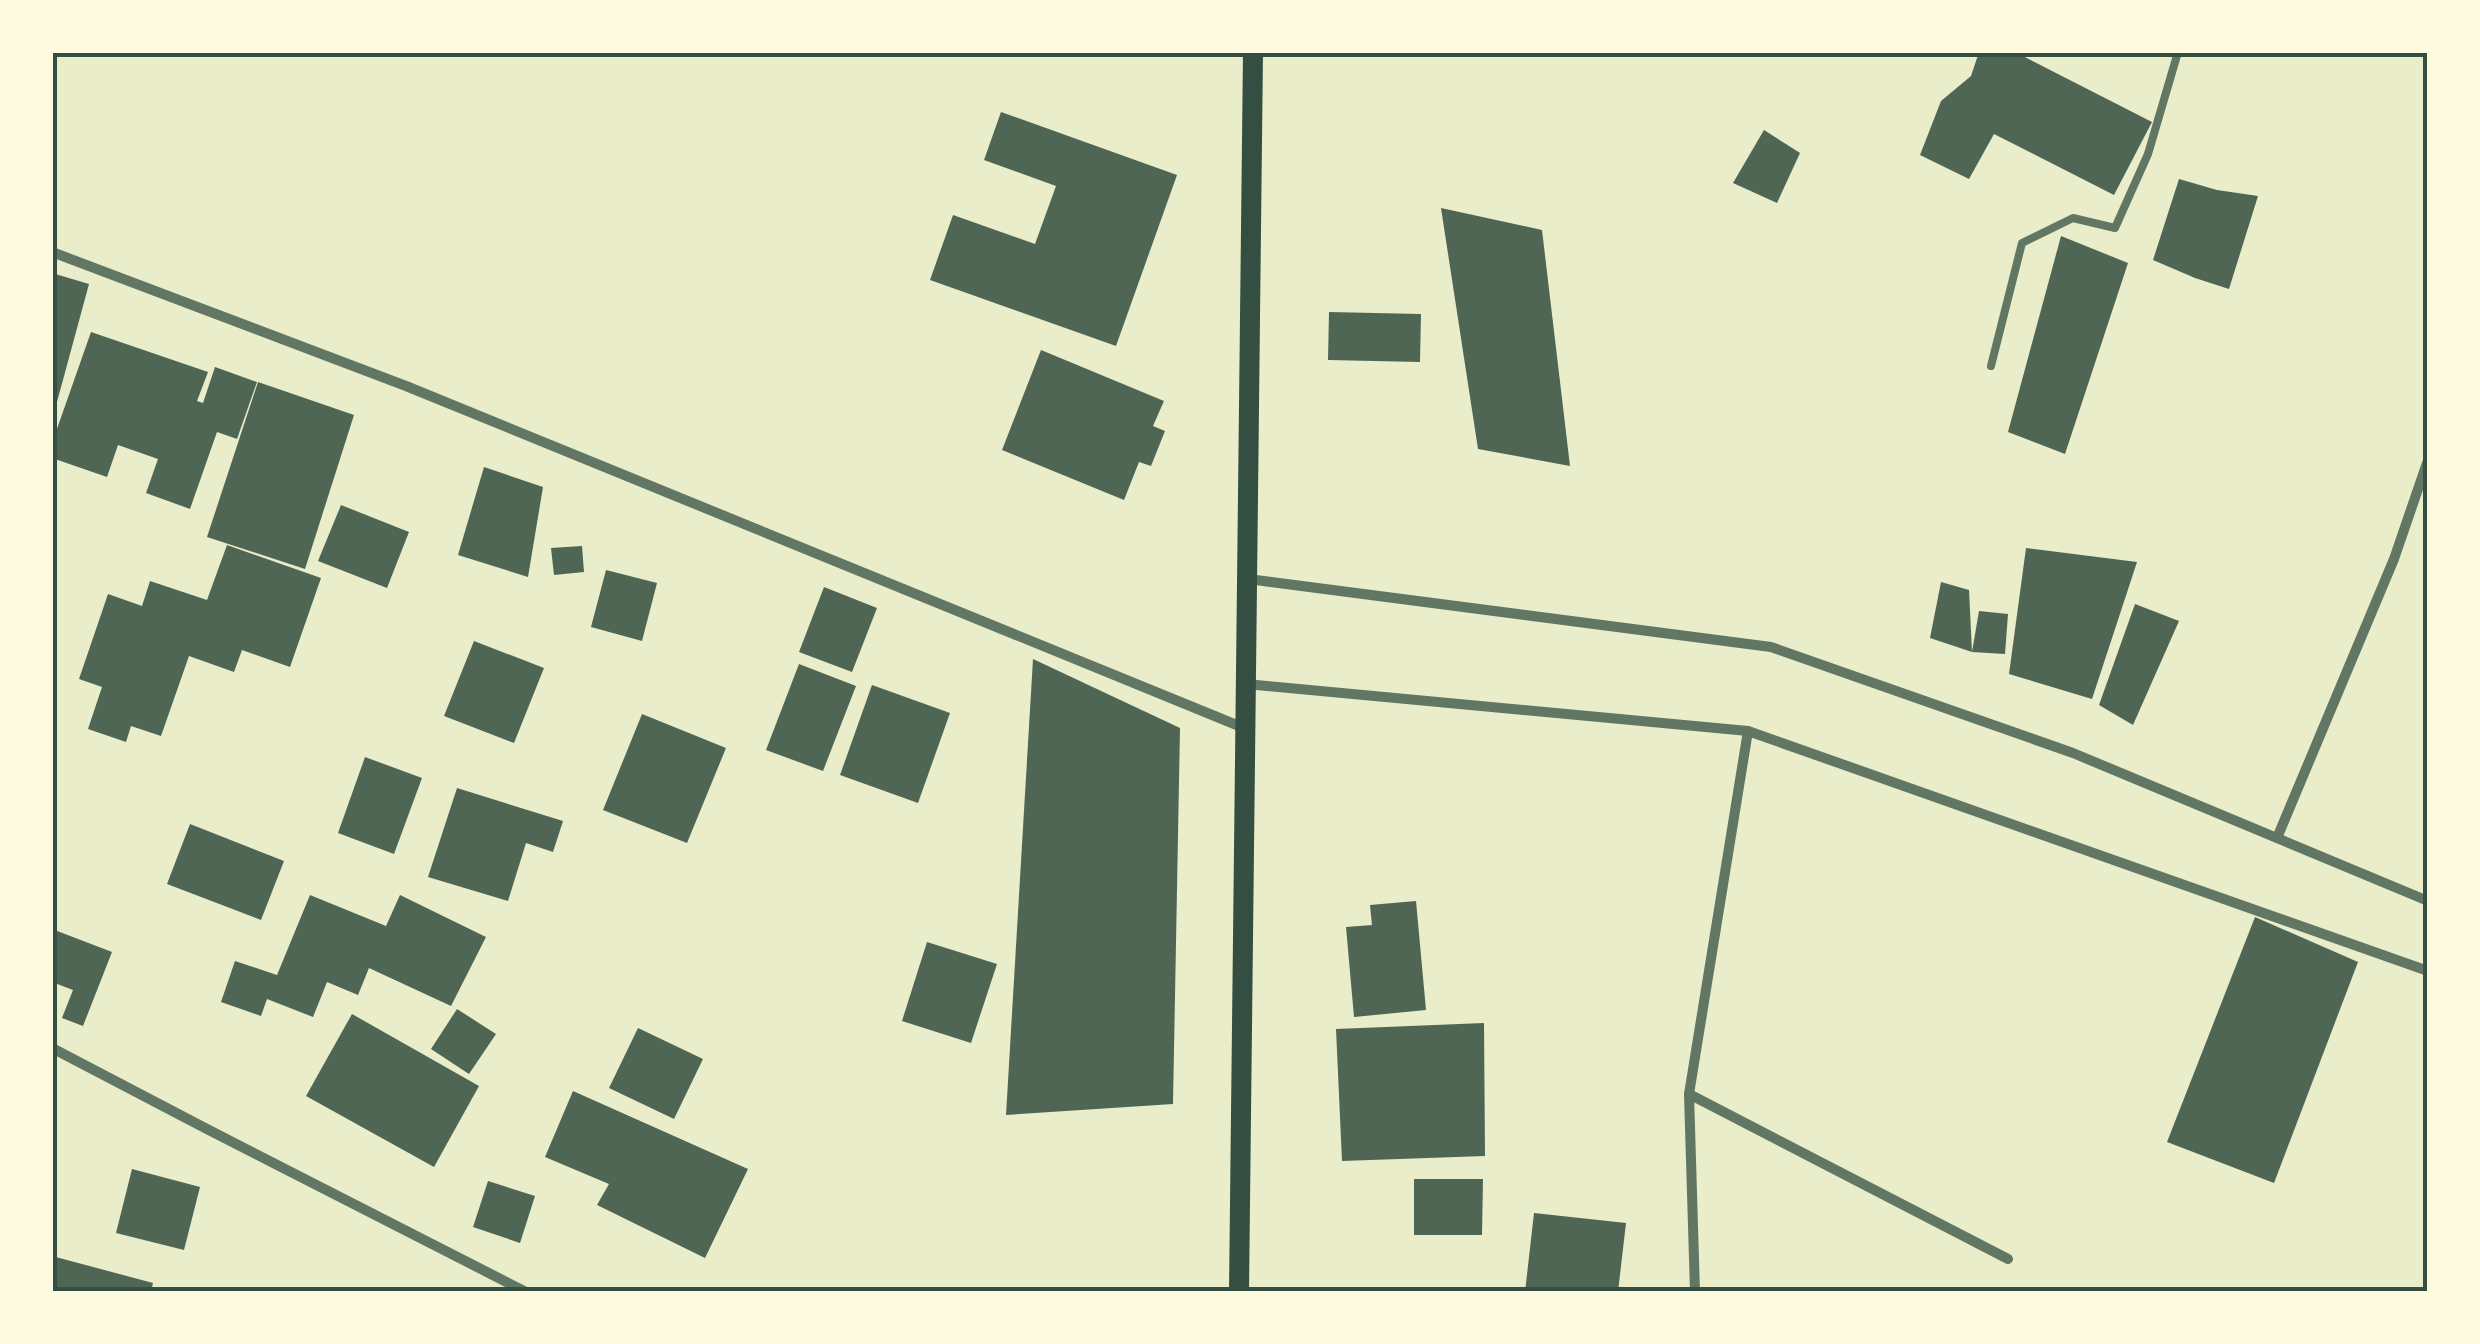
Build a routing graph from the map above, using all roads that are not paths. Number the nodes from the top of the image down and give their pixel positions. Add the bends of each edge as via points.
1 (1253, 52) edge
2 (2178, 52) edge
3 (52, 252) edge
4 (1991, 366) dead end
5 (2428, 460) edge
6 (1248, 579) junction
7 (1246, 684) junction
8 (1245, 728) junction
9 (1748, 731) junction
10 (2276, 838) junction
11 (2428, 902) edge
12 (2428, 971) edge
13 (52, 1048) edge
14 (1689, 1094) junction
15 (2008, 1259) dead end
16 (526, 1292) edge
17 (1240, 1292) edge
18 (1694, 1292) edge

1 - 6 main road
2 - 4 lane via 2148,154 2115,228 2074,218 2022,244
3 - 8 street via 406,386
5 - 10 street via 2394,559
6 - 7 main road
6 - 10 street via 1771,647 2073,753
7 - 8 main road
7 - 9 street
8 - 17 main road
9 - 12 street
9 - 14 street
10 - 11 street
13 - 16 street
14 - 15 street
14 - 18 street

